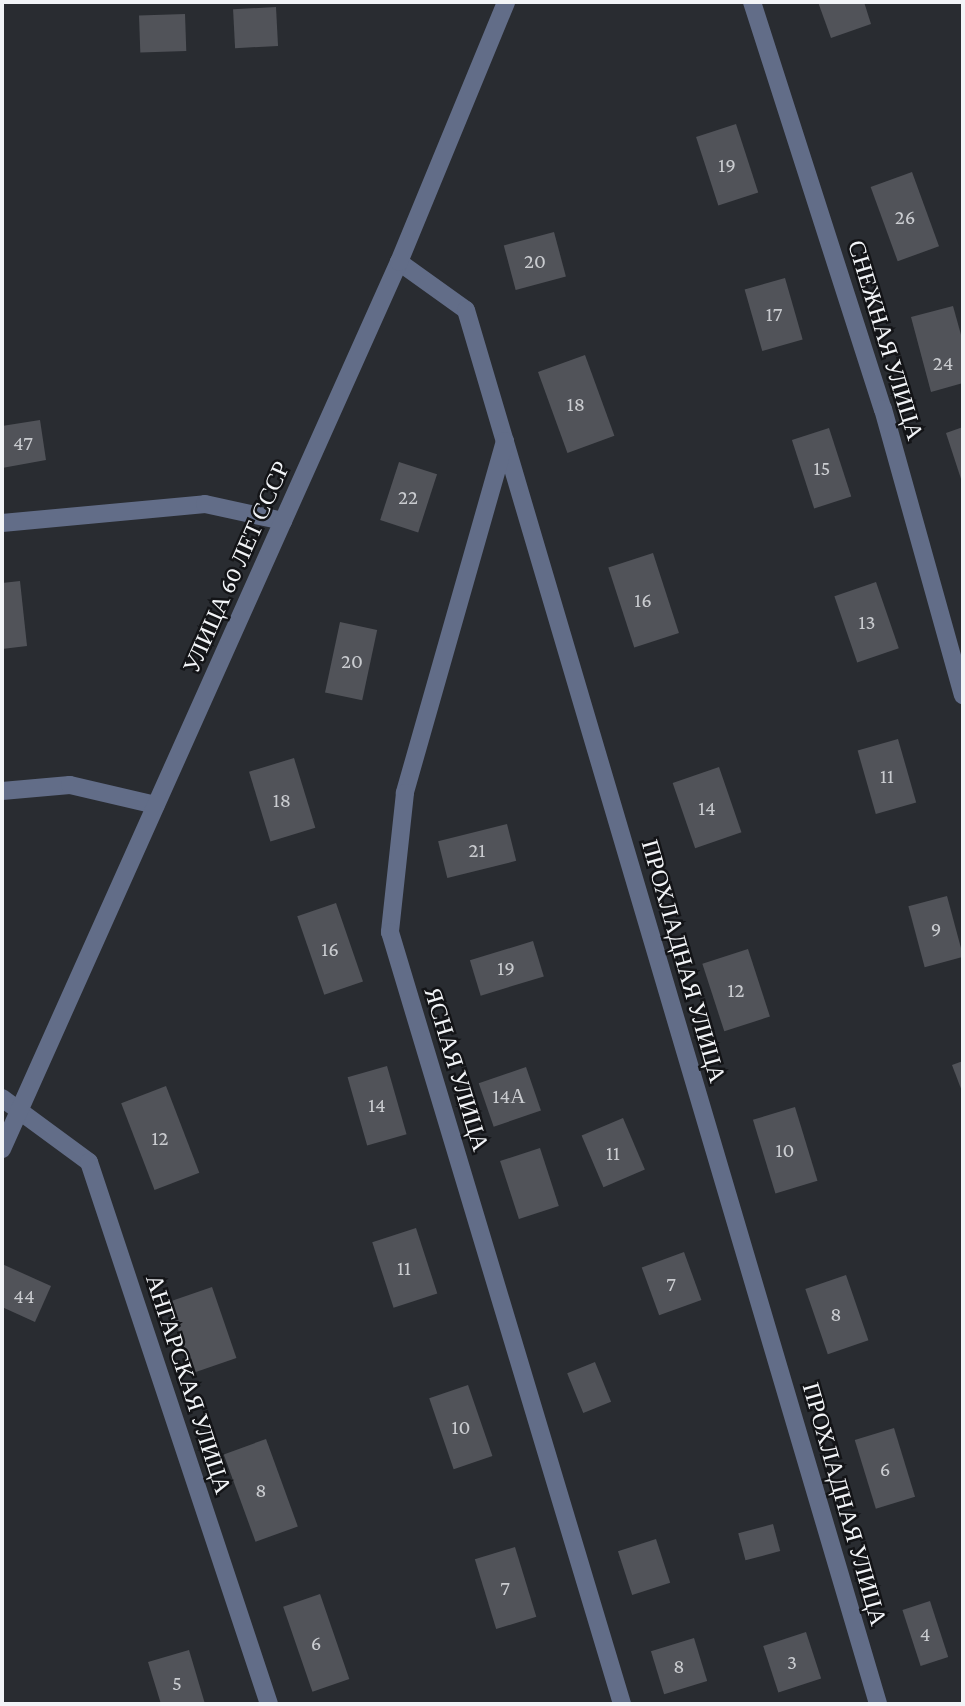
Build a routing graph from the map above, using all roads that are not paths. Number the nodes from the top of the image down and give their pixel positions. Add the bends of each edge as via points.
1 (506, 2) edge
2 (752, 2) edge
3 (399, 262) junction
4 (505, 441) junction
5 (283, 522) junction
6 (2, 523) edge
7 (963, 695) edge
8 (2, 791) edge
9 (156, 805) junction
10 (2, 1098) edge
11 (20, 1109) junction
12 (2, 1149) edge
13 (269, 1704) edge
14 (622, 1704) edge
15 (878, 1704) edge

1 - 3 street, УЛИЦА 60 ЛЕТ СССР
2 - 7 street, СНЕЖНАЯ УЛИЦА via 883,409
3 - 4 street, ПРОХЛАДНАЯ УЛИЦА via 466,310
3 - 5 street, УЛИЦА 60 ЛЕТ СССР
4 - 14 street, ЯСНАЯ УЛИЦА via 405,793 390,932
4 - 15 street, ПРОХЛАДНАЯ УЛИЦА
5 - 6 street via 205,505
5 - 9 street, УЛИЦА 60 ЛЕТ СССР
8 - 9 street via 69,785
9 - 11 street, УЛИЦА 60 ЛЕТ СССР
10 - 11 street, АНГАРСКАЯ УЛИЦА
11 - 12 street, УЛИЦА 60 ЛЕТ СССР
11 - 13 street, АНГАРСКАЯ УЛИЦА via 89,1162

